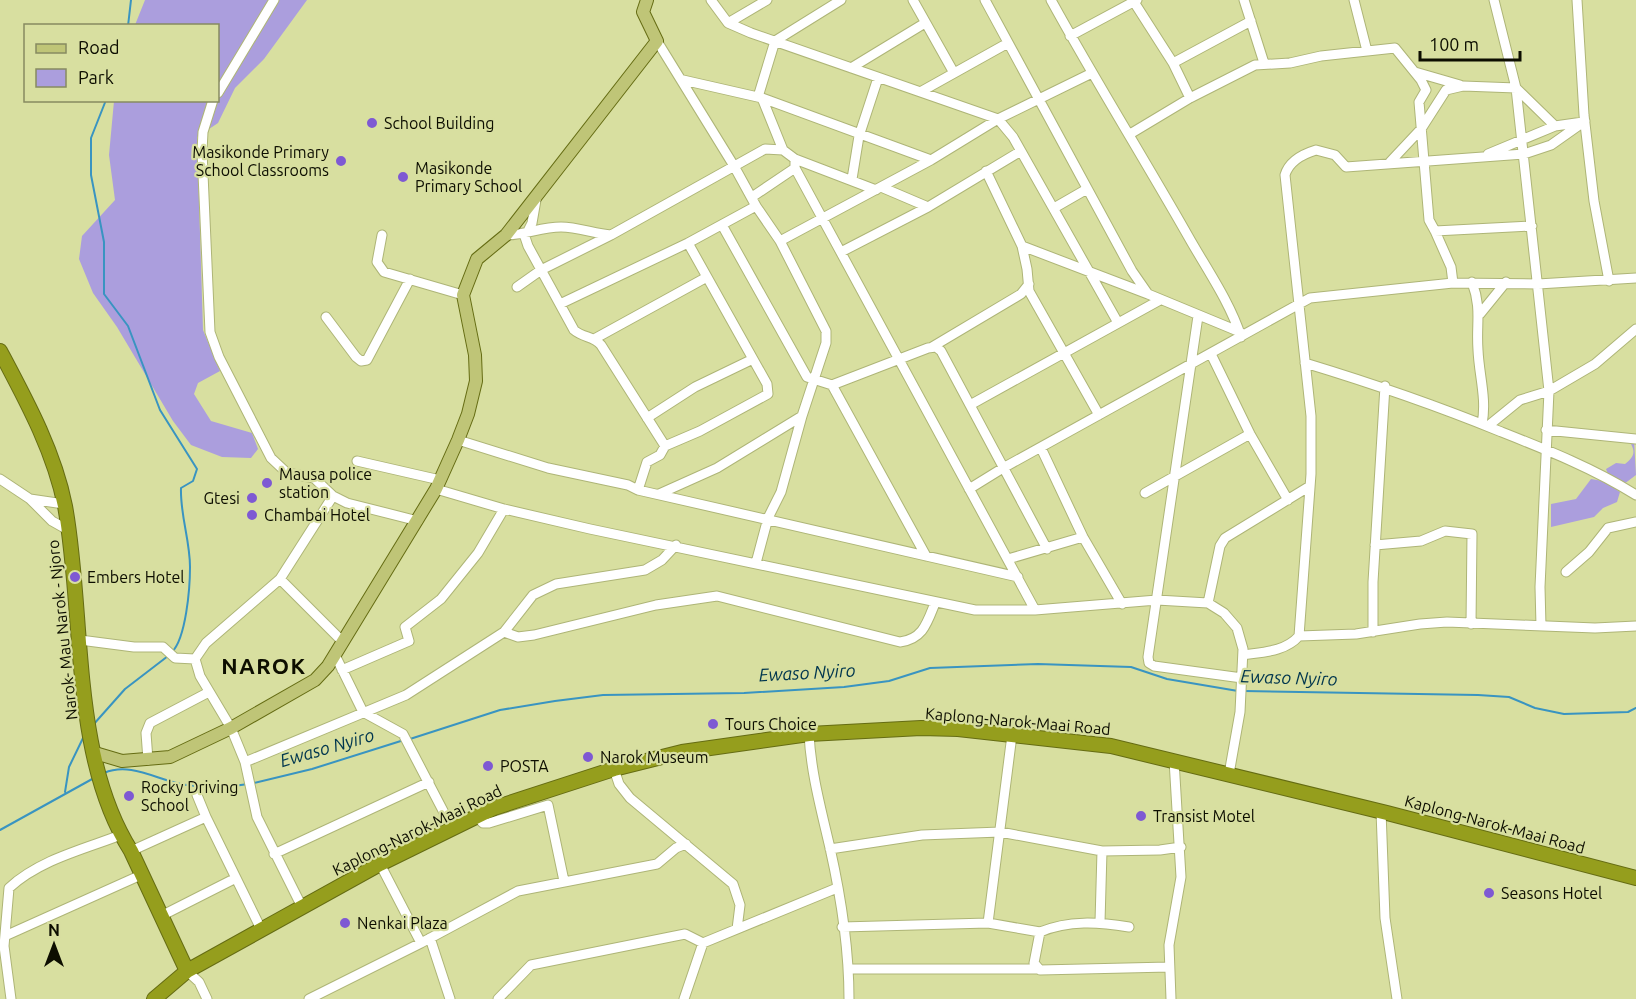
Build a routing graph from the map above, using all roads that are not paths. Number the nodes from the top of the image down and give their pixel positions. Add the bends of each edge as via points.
1 (274, 0) edge
2 (647, 0) edge
3 (711, 0) edge
4 (767, 0) edge
5 (841, 0) edge
6 (913, 0) edge
7 (985, 0) edge
8 (1051, 0) edge
9 (1244, 0) edge
10 (1354, 0) edge
11 (1494, 0) edge
12 (1577, 0) edge
13 (1136, 1) edge
14 (1251, 21) junction
15 (728, 23) junction
16 (925, 24) junction
17 (1071, 36) junction
18 (657, 41) junction
19 (776, 41) junction
20 (1008, 43) junction
21 (1367, 51) junction
22 (1173, 63) junction
23 (1264, 63) junction
24 (850, 68) junction
25 (1413, 72) junction
26 (954, 73) junction
27 (1092, 73) junction
28 (878, 78) junction
29 (682, 80) junction
30 (1463, 86) junction
31 (1516, 88) junction
32 (219, 91) edge
33 (922, 92) junction
34 (760, 97) junction
35 (1190, 98) junction
36 (1038, 99) junction
37 (212, 102) edge
38 (998, 119) junction
39 (1585, 121) junction
40 (1555, 126) junction
41 (1421, 129) junction
42 (1130, 134) junction
43 (859, 136) junction
44 (1522, 138) junction
45 (783, 150) junction
46 (1021, 151) junction
47 (1524, 154) junction
48 (1486, 155) junction
49 (932, 160) junction
50 (1424, 160) junction
51 (1390, 162) junction
52 (795, 163) junction
53 (734, 166) junction
54 (986, 171) junction
55 (852, 179) junction
56 (879, 188) junction
57 (1087, 189) junction
58 (537, 195) junction
59 (752, 197) junction
60 (756, 206) junction
61 (928, 207) junction
62 (1054, 208) junction
63 (822, 217) junction
64 (722, 225) junction
65 (1532, 225) junction
66 (530, 229) junction
67 (1435, 231) junction
68 (382, 235) dead end
69 (506, 235) junction
70 (611, 236) junction
71 (780, 241) junction
72 (688, 243) junction
73 (1022, 246) junction
74 (841, 252) junction
75 (541, 270) junction
76 (1089, 273) junction
77 (707, 277) junction
78 (1636, 278) edge
79 (410, 279) junction
80 (1609, 281) junction
81 (1472, 282) junction
82 (1506, 282) junction
83 (1453, 283) junction
84 (1029, 284) junction
85 (1538, 284) junction
86 (517, 287) dead end
87 (1148, 294) junction
88 (463, 295) junction
89 (1160, 300) junction
90 (560, 304) junction
91 (1300, 305) junction
92 (1480, 314) junction
93 (1198, 316) junction
94 (326, 317) dead end
95 (1117, 321) junction
96 (1636, 328) edge
97 (1240, 334) junction
98 (596, 338) junction
99 (932, 347) junction
100 (0, 351) edge
101 (1063, 354) junction
102 (1211, 354) junction
103 (753, 360) junction
104 (898, 361) junction
105 (1305, 363) junction
106 (1190, 364) junction
107 (815, 382) junction
108 (832, 385) junction
109 (1385, 386) junction
110 (1549, 391) junction
111 (970, 405) junction
112 (1099, 415) junction
113 (802, 416) junction
114 (647, 418) junction
115 (1485, 425) junction
116 (1546, 430) junction
117 (1250, 434) junction
118 (458, 440) junction
119 (1636, 440) edge
120 (665, 446) junction
121 (1041, 448) junction
122 (1545, 449) junction
123 (357, 460) dead end
124 (1003, 468) junction
125 (1174, 478) junction
126 (0, 479) edge
127 (438, 484) junction
128 (1310, 486) junction
129 (969, 489) junction
130 (638, 490) junction
131 (1145, 493) dead end
132 (659, 494) junction
133 (1636, 495) edge
134 (333, 496) junction
135 (30, 500) junction
136 (1288, 500) junction
137 (64, 504) junction
138 (504, 509) junction
139 (768, 518) junction
140 (417, 520) junction
141 (1636, 522) edge
142 (68, 530) junction
143 (1083, 537) junction
144 (676, 545) junction
145 (1375, 546) junction
146 (1047, 549) junction
147 (926, 556) junction
148 (1008, 559) junction
149 (756, 563) junction
150 (1566, 572) dead end
151 (1018, 577) junction
152 (280, 579) junction
153 (1157, 600) junction
154 (935, 603) junction
155 (1122, 603) junction
156 (1208, 603) junction
157 (1035, 610) junction
158 (1471, 624) junction
159 (1541, 626) junction
160 (1636, 626) edge
161 (504, 632) junction
162 (1373, 632) junction
163 (1299, 636) junction
164 (80, 640) junction
165 (343, 642) junction
166 (335, 655) junction
167 (1243, 655) junction
168 (195, 659) junction
169 (342, 670) junction
170 (1242, 678) junction
171 (209, 692) junction
172 (363, 712) junction
173 (231, 728) junction
174 (809, 734) junction
175 (1012, 735) junction
176 (95, 753) junction
177 (148, 760) junction
178 (1174, 760) junction
179 (245, 762) junction
180 (614, 769) junction
181 (1229, 774) junction
182 (429, 782) junction
183 (197, 795) dead end
184 (1381, 811) junction
185 (476, 816) junction
186 (206, 817) junction
187 (452, 828) junction
188 (1000, 832) junction
189 (121, 835) junction
190 (686, 844) junction
191 (1181, 846) junction
192 (830, 849) junction
193 (131, 851) junction
194 (1102, 851) junction
195 (274, 854) junction
196 (380, 864) junction
197 (141, 875) junction
198 (236, 878) junction
199 (1636, 878) edge
200 (564, 882) junction
201 (837, 888) junction
202 (302, 907) junction
203 (161, 916) junction
204 (1100, 922) junction
205 (988, 923) junction
206 (842, 927) junction
207 (1129, 927) dead end
208 (261, 929) junction
209 (737, 929) junction
210 (1040, 932) junction
211 (4, 936) junction
212 (425, 940) junction
213 (703, 943) junction
214 (1169, 967) junction
215 (849, 969) junction
216 (1037, 969) junction
217 (187, 971) junction
218 (11, 999) edge
219 (154, 999) edge
220 (207, 999) edge
221 (309, 999) edge
222 (450, 999) edge
223 (498, 999) edge
224 (684, 999) edge
225 (849, 999) edge
226 (1171, 999) edge
227 (1397, 999) edge

1 - 32 street
2 - 18 main road via 643,12
3 - 15 street
4 - 15 street
5 - 19 street
6 - 16 street
7 - 20 street
8 - 17 street
9 - 14 street
10 - 21 street
11 - 31 street
12 - 39 street
13 - 17 street
13 - 22 street
14 - 22 street
14 - 23 street
15 - 19 street
16 - 24 street
16 - 26 street
17 - 27 street
18 - 29 street
18 - 58 main road
19 - 24 street
19 - 34 street
20 - 26 street
20 - 36 street
21 - 23 street via 1283,64
21 - 25 street via 1395,48
22 - 35 street
23 - 35 street
24 - 28 street
25 - 30 street
25 - 41 street via 1426,90 1419,102
26 - 33 street
27 - 36 street
27 - 42 street
28 - 33 street
28 - 43 street
29 - 34 street
29 - 53 street
30 - 31 street
30 - 41 street via 1446,90
31 - 40 street
31 - 44 street
33 - 38 street
34 - 43 street
34 - 45 street
35 - 42 street
36 - 38 street
36 - 57 street
37 - 134 street via 202,142 210,332 271,458 287,472 314,478
38 - 46 street
38 - 49 street
39 - 40 street
39 - 47 street via 1551,145
39 - 80 street
40 - 44 street
41 - 50 street
41 - 51 street
42 - 97 street
43 - 49 street
43 - 55 street
44 - 47 street
44 - 48 street
45 - 52 street
45 - 53 street via 765,149
46 - 54 street
46 - 62 street
47 - 48 street
47 - 65 street
48 - 50 street
49 - 56 street
50 - 51 street
50 - 67 street via 1428,220
51 - 91 street via 1346,167 1335,155 1316,150 1287,168
52 - 55 street
52 - 59 street
52 - 63 street
53 - 59 street
53 - 70 street
54 - 61 street
54 - 73 street
55 - 56 street
56 - 61 street
56 - 63 street
57 - 62 street
57 - 87 street
58 - 66 street
58 - 69 main road
59 - 60 street
60 - 64 street
60 - 71 street
61 - 74 street
62 - 76 street
63 - 71 street
63 - 74 street
64 - 72 street
64 - 107 street via 802,373
65 - 67 street
65 - 85 street
66 - 69 street via 522,235
66 - 70 street via 559,227
66 - 75 street via 526,242
67 - 83 street via 1451,267
68 - 79 street via 376,257 379,267
69 - 88 main road via 477,259
70 - 75 street
71 - 107 street via 826,331
72 - 77 street
72 - 90 street
73 - 76 street
73 - 84 street
74 - 104 street
75 - 86 street
75 - 90 street
76 - 87 street
76 - 95 street
77 - 98 street
77 - 103 street
78 - 80 street
79 - 88 street
79 - 94 street via 367,360 356,357
80 - 85 street
81 - 82 street
81 - 83 street
81 - 92 street
82 - 85 street
82 - 92 street
83 - 91 street via 1317,296
84 - 99 street via 1021,294
84 - 101 street via 1029,291
85 - 110 street
87 - 89 street
88 - 118 main road via 476,381
89 - 93 street
89 - 95 street
90 - 98 street via 574,330 581,336
91 - 97 street
91 - 105 street
92 - 115 street via 1478,351
93 - 97 street
93 - 106 street
95 - 101 street
96 - 110 street via 1595,364
97 - 102 street
98 - 114 street
99 - 104 street
99 - 111 street via 940,351
100 - 137 highway, Narok- Mau Narok - Njoro via 51,457
101 - 111 street
101 - 112 street
102 - 106 street
102 - 117 street
103 - 114 street via 695,387
103 - 120 street via 769,389 767,395
104 - 108 street
104 - 129 street
105 - 109 street
105 - 128 street via 1311,416
106 - 112 street
106 - 125 street
107 - 108 street
107 - 113 street
108 - 147 street
109 - 115 street
109 - 145 street
110 - 115 street via 1520,400
110 - 116 street
111 - 124 street
112 - 121 street
113 - 132 street via 717,468
113 - 139 street via 782,492
114 - 120 street
115 - 122 street
116 - 119 street
116 - 122 street
117 - 125 street
117 - 136 street
118 - 127 main road
118 - 130 street via 502,456
120 - 130 street via 660,455 647,462
121 - 124 street
121 - 143 street
122 - 133 street
122 - 159 street
123 - 127 street
124 - 129 street
124 - 146 street
125 - 131 street
125 - 153 street
126 - 135 street
127 - 138 street
127 - 140 main road
128 - 136 street
128 - 163 street
129 - 148 street
130 - 132 street
132 - 139 street
134 - 140 street
134 - 152 street
135 - 137 street
135 - 142 street
136 - 156 street via 1222,542
137 - 142 highway, Narok- Mau Narok - Njoro
138 - 144 street
138 - 169 street via 478,553 441,600 405,627 409,641
139 - 147 street
139 - 149 street
140 - 165 main road
141 - 150 street via 1608,528
142 - 164 highway, Narok- Mau Narok - Njoro
143 - 146 street
143 - 155 street
144 - 149 street
144 - 161 street via 645,570 544,589 525,603
145 - 158 street via 1421,541 1445,531 1472,534
145 - 162 street
146 - 148 street
147 - 151 street
148 - 151 street
149 - 154 street
151 - 157 street
152 - 165 street
152 - 168 street via 206,643
153 - 155 street
153 - 156 street
153 - 170 street via 1149,663
154 - 157 street via 975,610
154 - 161 street via 921,634 900,642 717,596 656,605 534,635 518,637
155 - 157 street
156 - 167 street via 1232,620
158 - 159 street
158 - 162 street via 1420,624
159 - 160 street
161 - 172 street via 406,695
162 - 163 street
163 - 167 street via 1273,651
164 - 168 street via 134,648 155,646 175,658
164 - 176 highway, Narok- Mau Narok - Njoro
165 - 166 main road
166 - 169 street
166 - 173 main road via 315,680
167 - 170 street
168 - 171 street
169 - 172 street
170 - 181 street
171 - 173 street
171 - 177 street via 150,723 146,733
172 - 179 street
172 - 182 street via 403,734
173 - 177 main road via 170,757
173 - 179 street
174 - 175 highway, Kaplong-Narok-Maai Road via 921,728
174 - 180 highway, Kaplong-Narok-Maai Road via 716,746
174 - 192 street via 811,772
175 - 178 highway, Kaplong-Narok-Maai Road via 1076,740
175 - 188 street
176 - 177 main road via 122,761
176 - 189 highway, Narok- Mau Narok - Njoro
178 - 181 highway, Kaplong-Narok-Maai Road
178 - 191 street
179 - 195 street via 257,817
180 - 185 highway, Kaplong-Narok-Maai Road via 520,797
180 - 190 street via 624,791
181 - 184 highway, Kaplong-Narok-Maai Road
182 - 187 street
182 - 195 street
183 - 186 street
184 - 199 highway, Kaplong-Narok-Maai Road
184 - 227 street via 1386,918
185 - 187 highway, Kaplong-Narok-Maai Road
185 - 200 street via 489,823 548,805
186 - 193 street
186 - 198 street
187 - 196 highway, Kaplong-Narok-Maai Road
188 - 192 street via 922,836
188 - 194 street
188 - 205 street
189 - 193 highway, Narok- Mau Narok - Njoro
189 - 211 street via 20,877 9,888
190 - 200 street via 657,864
190 - 209 street via 733,885 740,905
191 - 194 street
191 - 214 street
192 - 201 street
193 - 197 highway, Narok- Mau Narok - Njoro
194 - 204 street
195 - 202 street
196 - 202 highway, Kaplong-Narok-Maai Road
196 - 212 street
197 - 203 highway, Narok- Mau Narok - Njoro
197 - 211 street
198 - 203 street
198 - 208 street
200 - 212 street via 513,892
201 - 206 street
201 - 209 street
202 - 208 highway, Kaplong-Narok-Maai Road
203 - 217 highway, Narok- Mau Narok - Njoro
204 - 207 street
204 - 210 street via 1063,924
205 - 206 street
205 - 210 street
206 - 215 street
208 - 217 highway, Kaplong-Narok-Maai Road
209 - 213 street
210 - 216 street via 1035,954
211 - 218 street
212 - 221 street
212 - 222 street
213 - 223 street via 685,934 543,961 523,970
213 - 224 street
214 - 216 street
214 - 226 street
215 - 216 street
215 - 225 street
217 - 219 highway, Kaplong-Narok-Maai Road
217 - 220 street via 199,982

